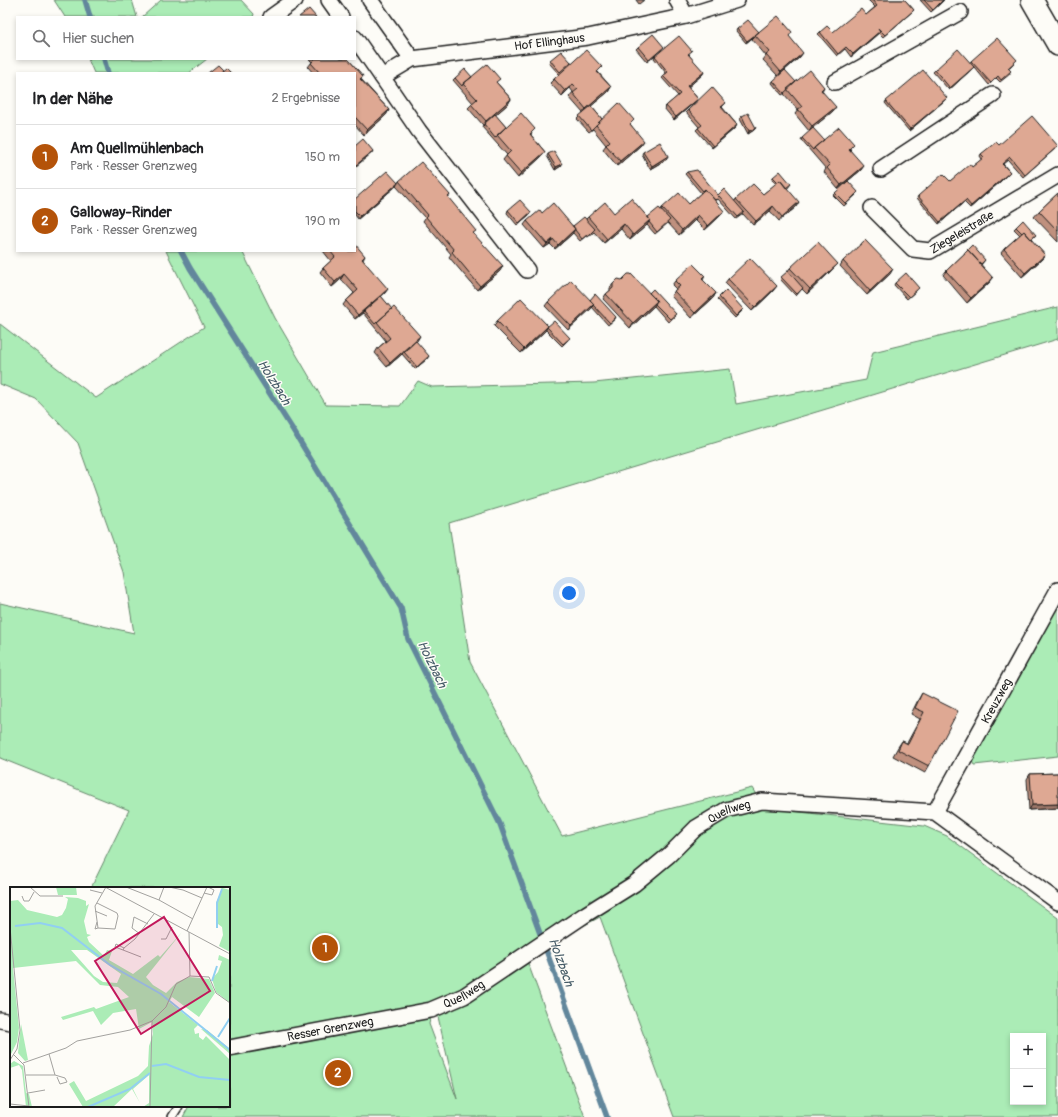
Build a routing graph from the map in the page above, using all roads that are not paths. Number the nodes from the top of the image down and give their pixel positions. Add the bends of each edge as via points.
1 (295, 0) edge
2 (329, 0) edge
3 (370, 0) edge
4 (677, 0) edge
5 (737, 0) edge
6 (1032, 0) edge
7 (960, 12) dead end
8 (272, 16) edge
9 (340, 16) edge
10 (686, 16) junction
11 (356, 39) edge
12 (1058, 45) edge
13 (412, 59) junction
14 (382, 78) junction
15 (835, 82) dead end
16 (993, 95) dead end
17 (881, 168) dead end
18 (1058, 175) edge
19 (872, 208) dead end
20 (527, 270) dead end
21 (1058, 590) edge
22 (935, 812) junction
23 (1058, 902) edge
24 (431, 1010) joint
25 (0, 1020) edge
26 (10, 1022) edge
27 (230, 1048) edge
28 (178, 1107) edge
29 (172, 1117) edge

1 - 8 street
2 - 9 street
3 - 13 street
4 - 10 street
5 - 10 street, Hof Ellinghaus
6 - 12 main road
7 - 15 street
10 - 13 street, Hof Ellinghaus via 588,37
11 - 14 street
13 - 14 street, Hof Ellinghaus
14 - 20 street via 419,131
16 - 17 street
18 - 19 street, Ziegeleistraße via 930,251 912,249
21 - 22 street, Kreuzweg
22 - 23 street
22 - 24 street, Quellweg via 762,801 726,810 696,828 634,884 464,996
24 - 27 street, Resser Grenzweg
25 - 26 street
28 - 29 lane

